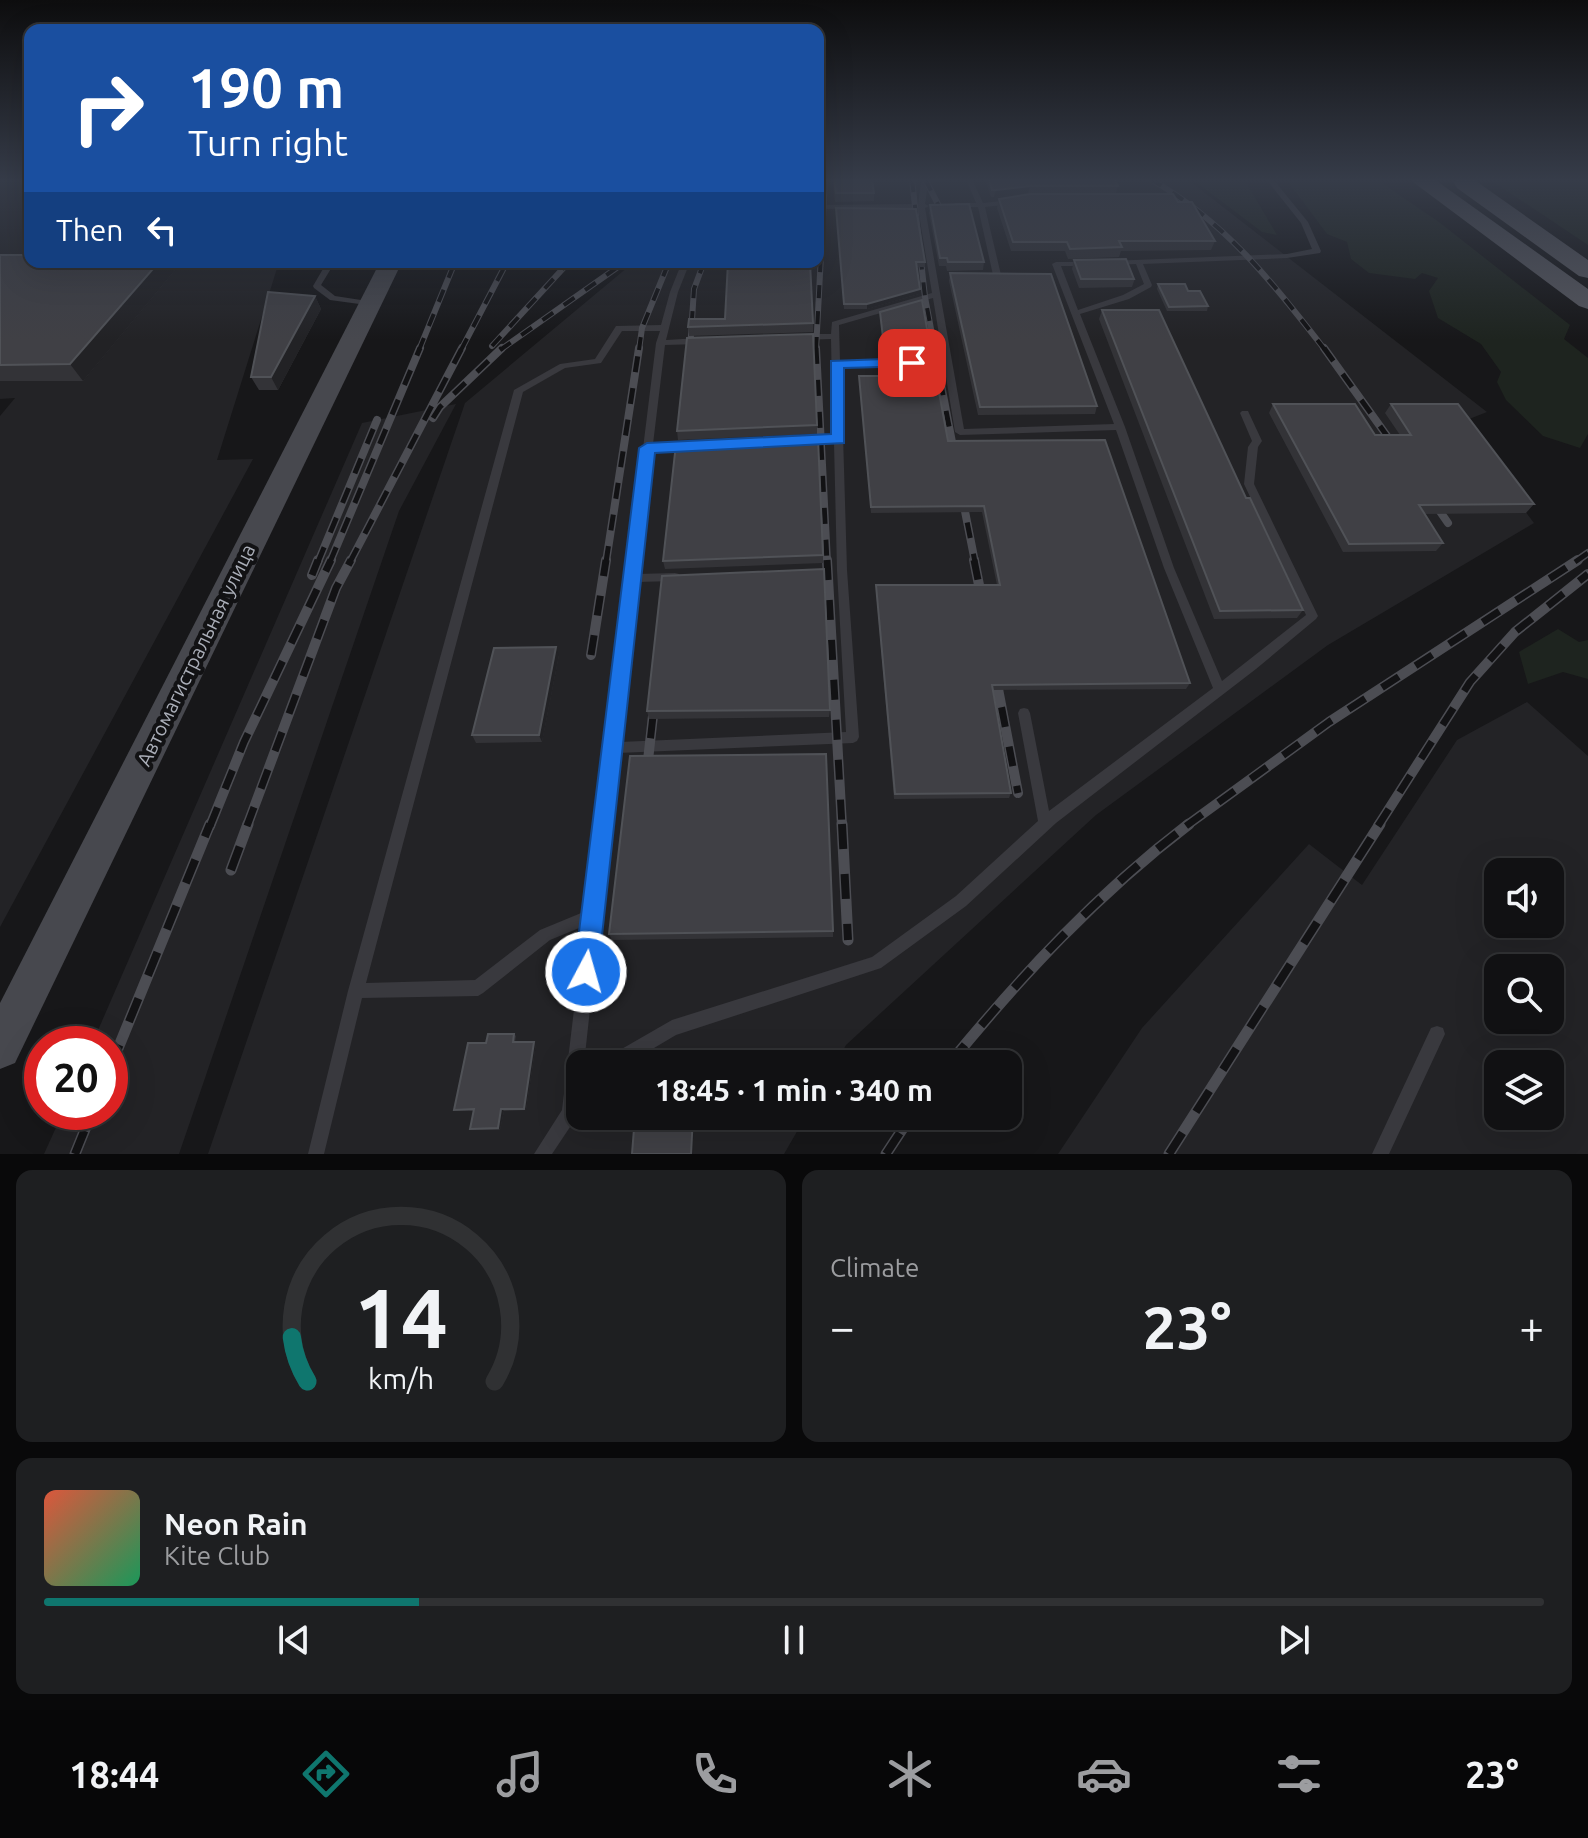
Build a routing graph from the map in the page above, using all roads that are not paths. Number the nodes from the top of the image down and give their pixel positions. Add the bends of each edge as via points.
1 (926, 233) edge
2 (987, 233) edge
3 (1309, 233) edge
4 (1494, 233) edge
5 (1534, 233) edge
6 (1139, 263) junction
7 (328, 268) edge
8 (388, 268) edge
9 (684, 268) edge
10 (1588, 271) edge
11 (1044, 274) edge
12 (1059, 274) junction
13 (981, 275) edge
14 (997, 275) junction
15 (1012, 275) edge
16 (934, 276) junction
17 (950, 276) edge
18 (937, 294) junction
19 (1588, 301) edge
20 (371, 304) junction
21 (1076, 313) junction
22 (663, 328) junction
23 (836, 336) junction
24 (784, 338) edge
25 (706, 340) edge
26 (660, 343) junction
27 (949, 362) junction
28 (837, 364) junction
29 (1245, 413) dead end
30 (1120, 427) junction
31 (839, 439) junction
32 (788, 441) edge
33 (695, 446) edge
34 (647, 448) junction
35 (826, 570) edge
36 (842, 570) junction
37 (684, 577) edge
38 (632, 578) junction
39 (1219, 689) junction
40 (1024, 713) dead end
41 (612, 748) junction
42 (1045, 823) junction
43 (592, 916) junction
44 (356, 991) junction
45 (1437, 1034) dead end
46 (0, 1048) edge
47 (580, 1050) edge
48 (635, 1050) edge
49 (566, 1118) edge
50 (316, 1154) edge
51 (542, 1154) edge
52 (1380, 1154) edge

1 - 16 lane
2 - 14 lane
3 - 6 lane via 1317,251
4 - 19 main road
5 - 10 main road
6 - 12 lane via 1056,264
6 - 21 lane via 1148,285
7 - 20 lane via 317,286 333,298
8 - 20 main road, Автомагистральная улица
9 - 22 lane
11 - 12 lane
12 - 21 lane
13 - 14 lane
14 - 15 lane
16 - 17 lane
16 - 18 lane
18 - 23 lane via 835,324
18 - 27 lane
20 - 46 main road, Автомагистральная улица
21 - 30 lane
22 - 26 lane
22 - 44 lane via 619,328 598,361 563,366 519,390
23 - 24 lane
23 - 28 lane
25 - 26 lane
26 - 34 lane
27 - 28 lane
27 - 30 lane via 960,432
28 - 31 lane
29 - 39 lane via 1257,441 1249,484 1312,616
30 - 39 lane via 1169,568
31 - 32 lane
31 - 36 lane
33 - 34 lane
34 - 38 lane
35 - 36 lane
36 - 41 lane via 853,737
37 - 38 lane
38 - 41 lane
39 - 42 lane
40 - 42 lane
41 - 43 lane
42 - 48 lane via 961,901 876,963 672,1028
43 - 44 lane via 545,935 478,988
43 - 47 lane
44 - 50 lane
45 - 52 lane
49 - 51 lane

